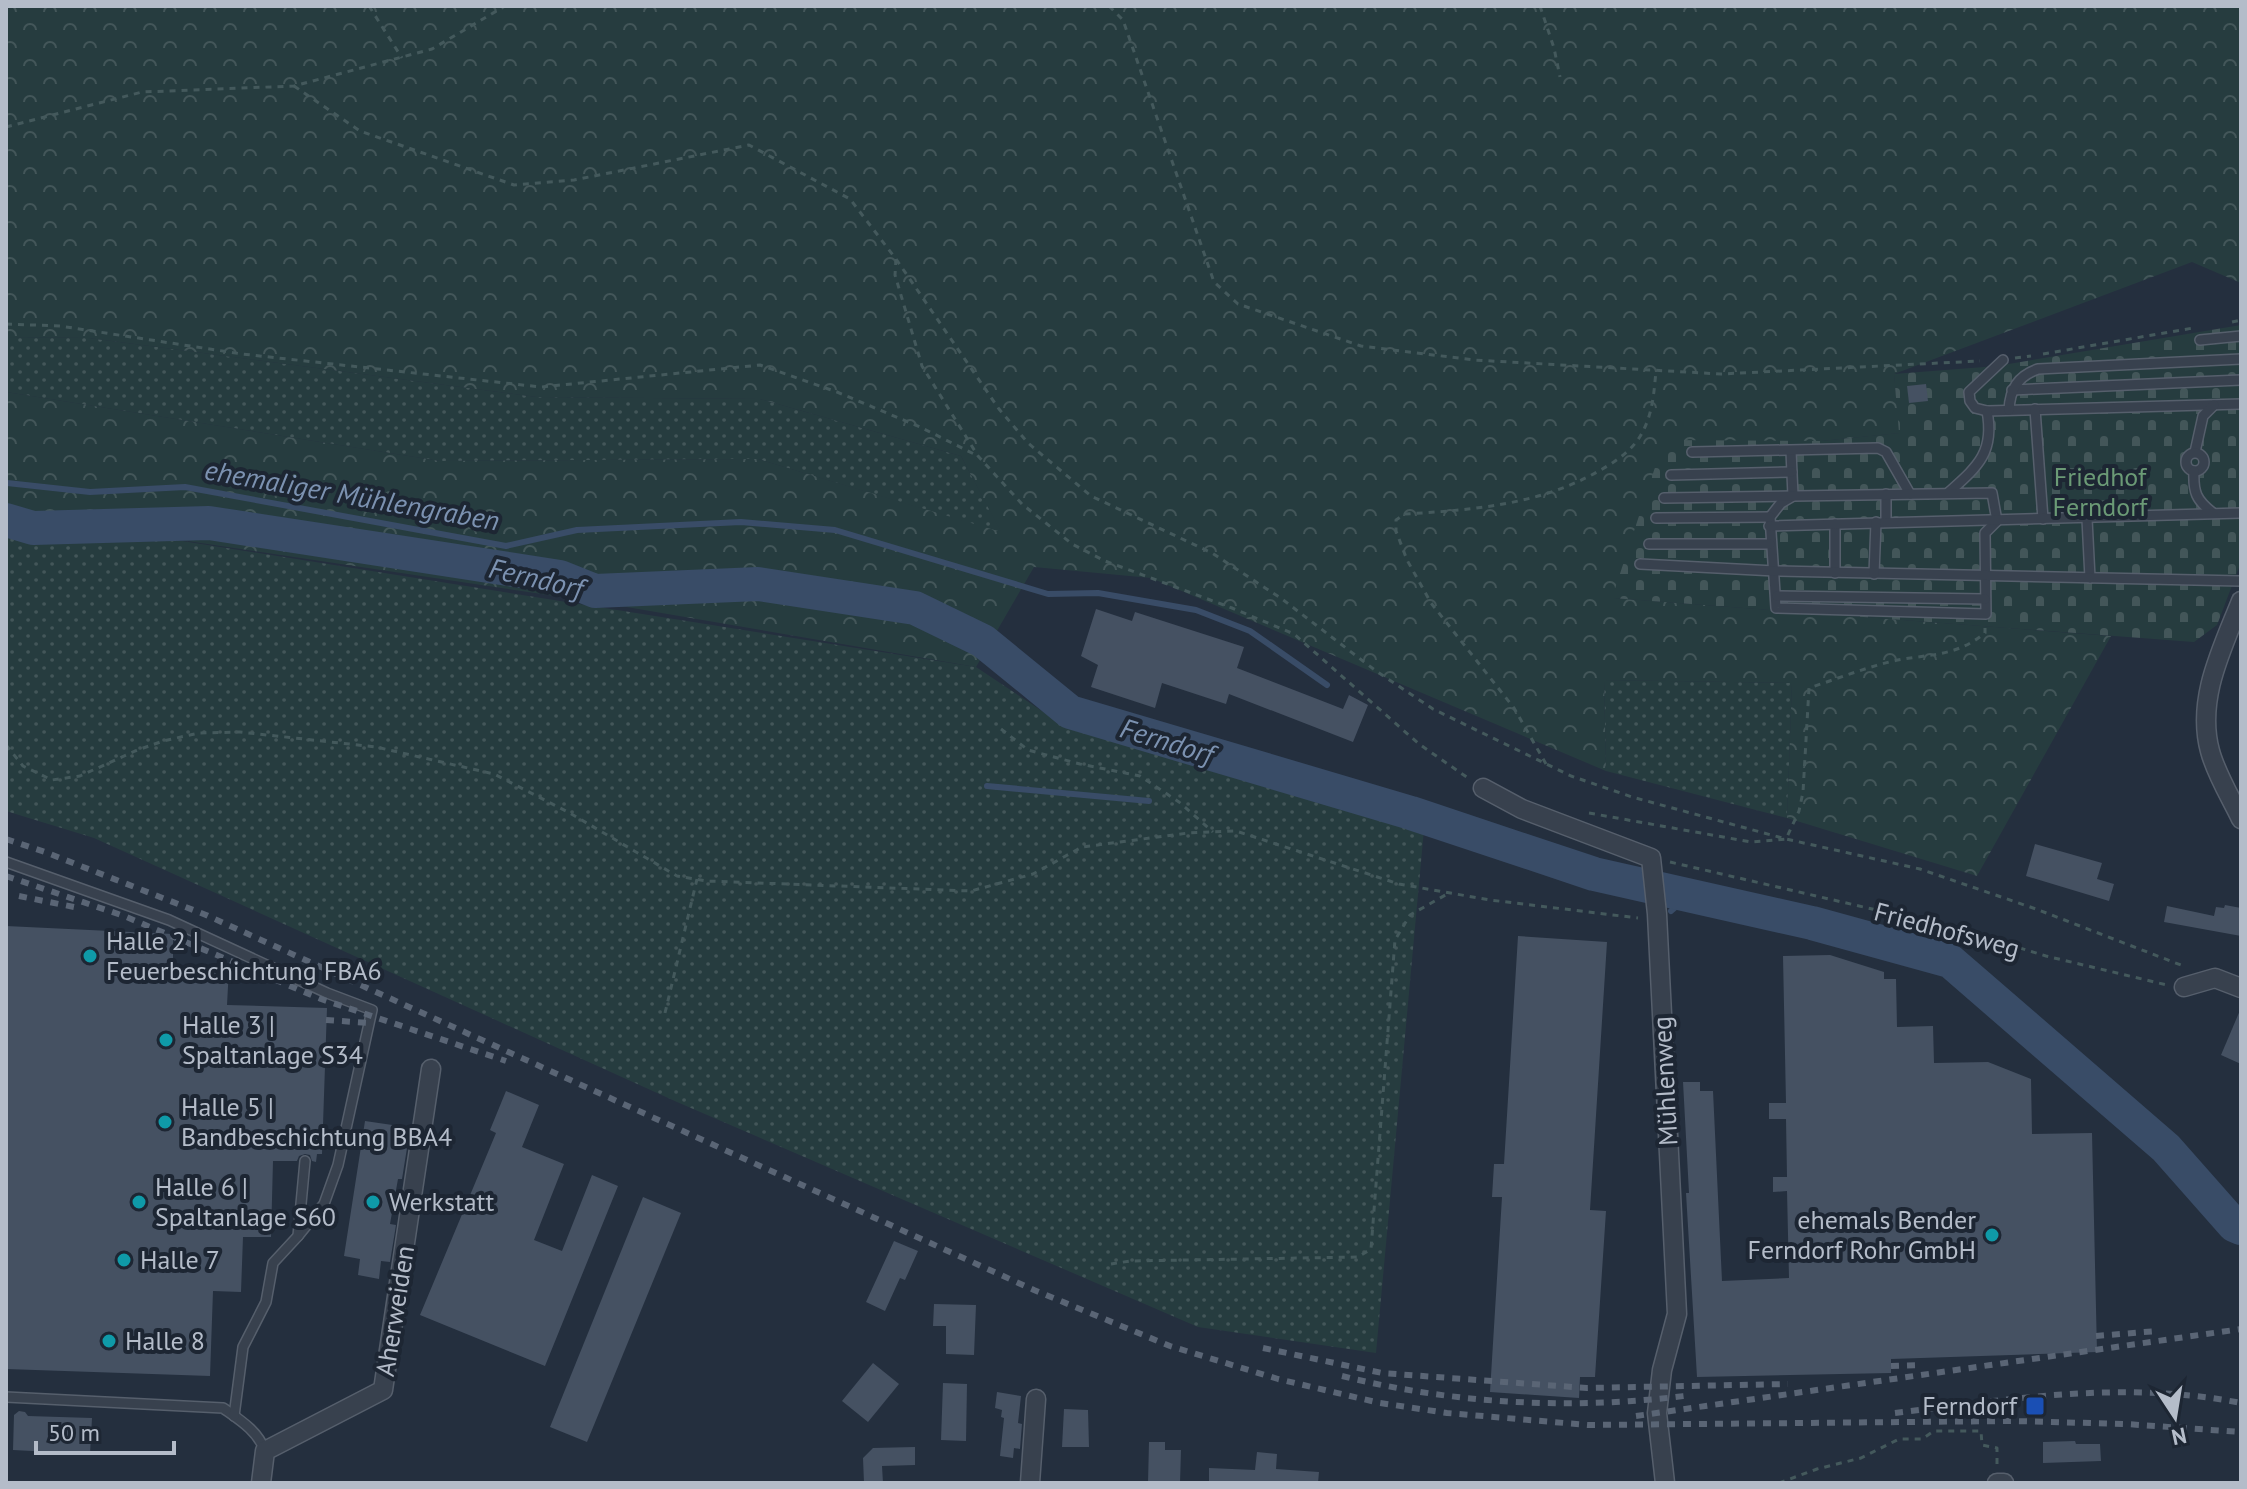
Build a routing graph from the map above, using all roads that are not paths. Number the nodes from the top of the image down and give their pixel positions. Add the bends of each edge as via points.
1 (2241, 336) edge
2 (2200, 340) dead end
3 (2241, 359) edge
4 (2003, 360) road end
5 (2241, 380) edge
6 (2012, 390) junction
7 (2241, 404) edge
8 (2214, 405) junction
9 (2035, 409) junction
10 (2009, 410) junction
11 (1987, 411) junction
12 (1791, 451) junction
13 (1692, 452) dead end
14 (1792, 472) junction
15 (1671, 475) dead end
16 (1948, 493) junction
17 (1886, 494) junction
18 (1910, 494) junction
19 (1793, 496) junction
20 (1664, 498) dead end
21 (2213, 513) junction
22 (2241, 513) edge
23 (1656, 518) dead end
24 (2043, 519) junction
25 (2087, 519) junction
26 (1997, 521) junction
27 (1769, 522) junction
28 (1881, 522) junction
29 (1835, 524) junction
30 (1649, 544) dead end
31 (1770, 544) junction
32 (1640, 564) dead end
33 (1775, 571) junction
34 (1835, 573) junction
35 (1874, 574) junction
36 (1984, 576) junction
37 (2090, 578) junction
38 (2241, 581) edge
39 (1777, 596) junction
40 (1985, 599) junction
41 (2241, 601) edge
42 (1483, 788) road end
43 (2241, 819) edge
44 (6, 862) edge
45 (2184, 987) road end
46 (2241, 988) edge
47 (431, 1069) dead end
48 (305, 1161) dead end
49 (298, 1236) junction
50 (6, 1397) edge
51 (1036, 1399) dead end
52 (234, 1416) junction
53 (265, 1451) junction
54 (261, 1483) edge
55 (1030, 1483) edge
56 (1665, 1483) edge

1 - 2 lane
3 - 6 lane via 2038,369 2019,379
4 - 11 lane via 1969,392 1975,408
5 - 6 lane
6 - 10 lane
7 - 8 lane
8 - 9 lane
8 - 21 lane via 2203,416 2195,452 2185,461 2194,471 2193,492
9 - 10 lane
9 - 24 lane
10 - 11 lane
11 - 16 lane via 1987,448 1978,466
12 - 13 lane
12 - 14 lane
12 - 18 lane via 1878,448 1886,452
14 - 15 lane
14 - 19 lane
16 - 18 lane
16 - 26 lane via 1992,493
17 - 18 lane
17 - 19 lane
17 - 28 lane
19 - 20 lane
19 - 27 lane via 1781,503
21 - 22 lane
21 - 25 lane
23 - 27 lane
24 - 25 lane
24 - 26 lane
25 - 37 lane
26 - 28 lane
26 - 36 lane via 1985,533
27 - 29 lane
27 - 31 lane
28 - 29 lane
28 - 35 lane
29 - 34 lane
30 - 31 lane
31 - 33 lane
32 - 33 lane
33 - 34 lane
33 - 39 lane
34 - 35 lane
35 - 36 lane
36 - 37 lane
36 - 40 lane
37 - 38 lane
39 - 40 lane
39 - 40 lane via 1776,608 1986,614
41 - 43 street via 2215,668 2205,712 2210,752
42 - 56 street, Mühlenweg via 1522,809 1651,858 1677,1314 1657,1413
44 - 49 lane via 169,920 372,1010 338,1165 324,1204
45 - 46 street via 2215,978
47 - 53 street, Aherweiden via 383,1390
48 - 49 lane
49 - 52 lane via 273,1263 266,1302 243,1347
50 - 52 lane via 223,1408
51 - 55 street
52 - 53 lane via 261,1440
53 - 54 street

